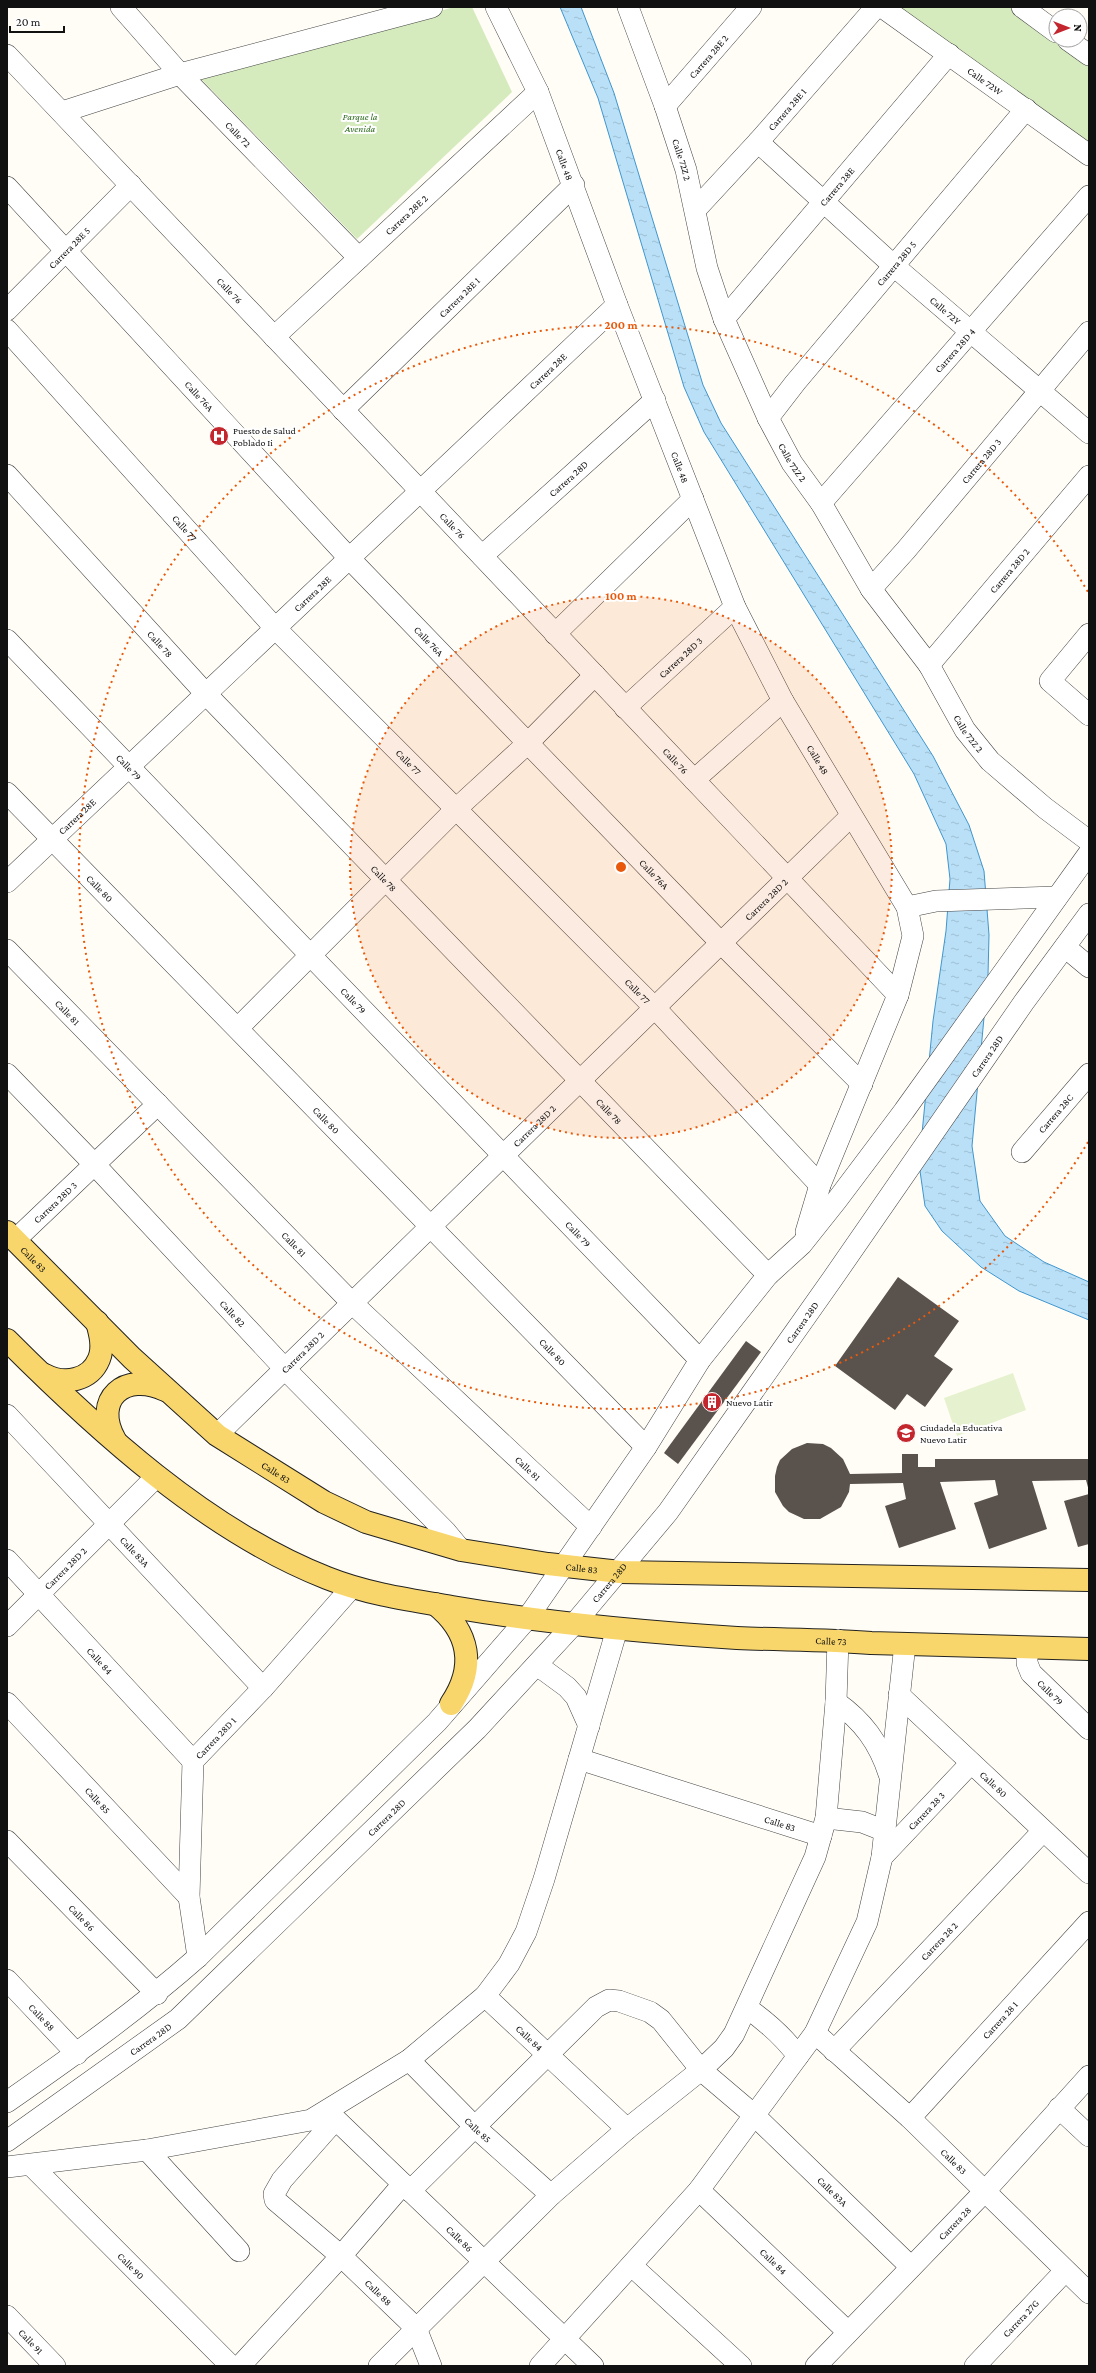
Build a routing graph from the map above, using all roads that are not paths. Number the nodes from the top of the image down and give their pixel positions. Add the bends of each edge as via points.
1 (121, 7) edge
2 (432, 7) edge
3 (496, 7) edge
4 (628, 7) edge
5 (751, 7) edge
6 (876, 7) edge
7 (882, 7) edge
8 (1022, 7) edge
9 (1048, 26) edge
10 (949, 54) junction
11 (7, 55) edge
12 (180, 74) junction
13 (538, 92) junction
14 (665, 106) junction
15 (1026, 110) junction
16 (62, 112) junction
17 (758, 142) junction
18 (1089, 156) edge
19 (574, 184) junction
20 (131, 185) junction
21 (7, 187) edge
22 (1089, 196) edge
23 (822, 202) junction
24 (696, 209) junction
25 (67, 250) junction
26 (360, 258) junction
27 (894, 266) junction
28 (617, 305) junction
29 (7, 310) edge
30 (724, 319) junction
31 (7, 330) edge
32 (970, 331) junction
33 (1089, 332) edge
34 (274, 337) junction
35 (1040, 391) junction
36 (655, 400) junction
37 (343, 410) junction
38 (768, 418) junction
39 (1089, 433) edge
40 (7, 475) edge
41 (1089, 476) edge
42 (420, 491) junction
43 (693, 499) junction
44 (821, 503) junction
45 (482, 556) junction
46 (349, 558) junction
47 (871, 589) junction
48 (735, 607) junction
49 (275, 628) junction
50 (555, 634) junction
51 (1089, 634) edge
52 (7, 640) edge
53 (929, 666) junction
54 (595, 675) junction
55 (206, 694) junction
56 (783, 701) junction
57 (625, 708) junction
58 (1089, 715) edge
59 (528, 743) junction
60 (129, 767) junction
61 (694, 780) junction
62 (7, 793) edge
63 (456, 809) junction
64 (851, 816) junction
65 (53, 838) junction
66 (1089, 841) edge
67 (1089, 853) edge
68 (787, 878) junction
69 (386, 880) junction
70 (7, 882) edge
71 (1057, 897) junction
72 (907, 908) junction
73 (1089, 914) edge
74 (721, 943) junction
75 (1064, 947) junction
76 (7, 950) edge
77 (309, 955) junction
78 (1089, 967) edge
79 (898, 996) junction
80 (655, 1008) junction
81 (238, 1028) junction
82 (7, 1074) edge
83 (1089, 1074) edge
84 (580, 1081) junction
85 (862, 1084) junction
86 (158, 1104) junction
87 (1022, 1152) dead end
88 (503, 1156) junction
89 (94, 1164) junction
90 (820, 1185) junction
91 (430, 1227) junction
92 (11, 1236) edge
93 (802, 1244) junction
94 (768, 1275) junction
95 (352, 1303) junction
96 (97, 1322) junction
97 (7, 1340) edge
98 (700, 1360) junction
99 (285, 1369) junction
100 (38, 1371) junction
101 (172, 1393) junction
102 (7, 1415) edge
103 (217, 1435) junction
104 (115, 1440) junction
105 (646, 1447) junction
106 (157, 1476) junction
107 (107, 1525) junction
108 (591, 1527) junction
109 (462, 1550) junction
110 (7, 1560) edge
111 (565, 1566) junction
112 (620, 1572) junction
113 (1089, 1580) edge
114 (352, 1587) junction
115 (40, 1594) junction
116 (435, 1604) junction
117 (526, 1620) junction
118 (574, 1624) junction
119 (7, 1626) edge
120 (617, 1629) junction
121 (838, 1640) junction
122 (905, 1644) junction
123 (1027, 1648) junction
124 (1089, 1649) edge
125 (537, 1665) junction
126 (263, 1688) junction
127 (899, 1695) junction
128 (836, 1702) junction
129 (7, 1703) edge
130 (451, 1704) junction
131 (589, 1726) junction
132 (1089, 1729) edge
133 (579, 1758) junction
134 (193, 1761) junction
135 (971, 1763) junction
136 (890, 1777) junction
137 (823, 1827) junction
138 (885, 1830) junction
139 (1043, 1832) junction
140 (7, 1841) edge
141 (882, 1857) junction
142 (1089, 1873) edge
143 (189, 1897) junction
144 (1089, 1922) edge
145 (198, 1956) junction
146 (7, 1980) edge
147 (157, 1994) junction
148 (485, 1996) junction
149 (747, 2008) junction
150 (815, 2033) junction
151 (834, 2050) junction
152 (77, 2054) junction
153 (547, 2056) junction
154 (798, 2056) junction
155 (409, 2060) junction
156 (701, 2070) junction
157 (1089, 2076) edge
158 (7, 2102) edge
159 (1059, 2108) junction
160 (754, 2115) junction
161 (331, 2116) junction
162 (910, 2118) junction
163 (476, 2128) junction
164 (627, 2130) junction
165 (1089, 2136) edge
166 (7, 2141) edge
167 (148, 2150) junction
168 (31, 2165) junction
169 (7, 2167) edge
170 (407, 2187) junction
171 (699, 2190) junction
172 (986, 2190) junction
173 (551, 2196) junction
174 (239, 2251) dead end
175 (341, 2256) junction
176 (490, 2266) junction
177 (632, 2266) junction
178 (911, 2267) junction
179 (1065, 2270) junction
180 (1089, 2293) edge
181 (7, 2316) edge
182 (416, 2328) junction
183 (848, 2332) junction
184 (560, 2335) junction
185 (46, 2364) edge
186 (231, 2366) edge
187 (240, 2366) edge
188 (379, 2366) edge
189 (431, 2366) edge
190 (540, 2366) edge
191 (593, 2366) edge
192 (741, 2366) edge
193 (816, 2366) edge
194 (976, 2366) edge

1 - 12 street, Calle 72
2 - 12 street
3 - 13 street, Calle 48
4 - 14 street, Calle 72Z 2
5 - 14 street, Carrera 28E 2
6 - 17 street, Carrera 28E 1
7 - 10 street, Calle 72W
8 - 9 street
10 - 15 street, Calle 72W
10 - 23 street, Carrera 28E
11 - 16 street, Calle 76
12 - 16 street
12 - 26 street, Calle 72
13 - 19 street, Calle 48
13 - 26 street, Carrera 28E 2
14 - 24 street, Calle 72Z 2
15 - 18 street, Calle 72W
15 - 27 street, Carrera 28D 5
16 - 20 street, Calle 76
17 - 23 street, Calle 72Y
17 - 24 street, Carrera 28E 1
19 - 28 street, Calle 48
19 - 37 street, Carrera 28E 1
20 - 25 street, Carrera 28E 5
20 - 34 street, Calle 76
21 - 25 street, Calle 76A
22 - 32 street, Carrera 28D 4
23 - 27 street, Calle 72Y
23 - 30 street, Carrera 28E
24 - 30 street, Calle 72Z 2 via 707,268
25 - 29 street, Carrera 28E 5
25 - 46 street, Calle 76A
26 - 34 street, Carrera 28E 2
27 - 32 street, Calle 72Y
27 - 38 street, Carrera 28D 5
28 - 36 street, Calle 48
28 - 42 street, Carrera 28E
30 - 38 street, Calle 72Z 2
31 - 49 street, Calle 77
32 - 35 street, Calle 72Y
32 - 44 street, Carrera 28D 4
33 - 35 street, Carrera 28D 3
34 - 37 street, Calle 76
35 - 39 street, Calle 72Y
35 - 47 street, Carrera 28D 3
36 - 43 street, Calle 48
36 - 45 street, Carrera 28D
37 - 42 street, Calle 76
38 - 44 street, Calle 72Z 2 via 792,463
40 - 55 street, Calle 78
41 - 53 street, Carrera 28D 2
42 - 45 street, Calle 76
42 - 46 street, Carrera 28E
43 - 48 street, Calle 48
43 - 50 street
44 - 47 street, Calle 72Z 2
45 - 50 street, Calle 76
46 - 49 street, Carrera 28E
46 - 59 street, Calle 76A
47 - 53 street, Calle 72Z 2
48 - 56 street, Calle 48
48 - 57 street, Carrera 28D 3
49 - 55 street, Carrera 28E
49 - 63 street, Calle 77
50 - 54 street, Calle 76
51 - 58 street via 1050,681
52 - 60 street, Calle 79
53 - 66 street, Calle 72Z 2 via 965,730 990,761
54 - 57 street, Calle 76
54 - 59 street
55 - 60 street, Carrera 28E
55 - 69 street, Calle 78
56 - 61 street
56 - 64 street, Calle 48
57 - 61 street, Calle 76
59 - 63 street
59 - 74 street, Calle 76A
60 - 65 street, Carrera 28E
60 - 77 street, Calle 79
61 - 68 street, Calle 76
62 - 65 street, Calle 80
63 - 69 street
63 - 80 street, Calle 77
64 - 68 street, Carrera 28D 2
64 - 72 street, Calle 48
65 - 70 street, Carrera 28E
65 - 81 street, Calle 80
67 - 71 street
68 - 74 street, Carrera 28D 2
68 - 79 street, Calle 76
69 - 77 street
69 - 84 street, Calle 78
71 - 72 street via 936,901
71 - 93 street via 904,1111
72 - 79 street via 913,936
73 - 75 street, Carrera 28D
74 - 80 street, Carrera 28D 2
74 - 85 street, Calle 76A
75 - 78 street
75 - 112 street, Carrera 28D via 668,1512
76 - 86 street, Calle 81
77 - 81 street
77 - 88 street, Calle 79
79 - 85 street
80 - 84 street, Carrera 28D 2
80 - 90 street, Calle 77
81 - 91 street, Calle 80
82 - 89 street, Calle 82
83 - 87 street, Carrera 28C
84 - 88 street, Carrera 28D 2
84 - 94 street, Calle 78
85 - 90 street
86 - 89 street, Carrera 28D 3
86 - 95 street, Calle 81
88 - 91 street, Carrera 28D 2
88 - 98 street, Calle 79
89 - 92 street, Carrera 28D 3
89 - 99 street, Calle 82
90 - 93 street
91 - 95 street, Carrera 28D 2
91 - 105 street, Calle 80
92 - 96 main road, Calle 83
93 - 94 street
94 - 98 street
95 - 99 street, Carrera 28D 2
95 - 108 street, Calle 81
96 - 100 main road via 101,1340 100,1358 89,1373 72,1381 54,1380
96 - 101 main road, Calle 83 via 132,1358
97 - 100 main road
98 - 105 street
99 - 103 street, Carrera 28D 2
99 - 109 street, Calle 82
100 - 104 main road
101 - 103 main road, Calle 83
101 - 104 main road via 146,1382 132,1383 120,1390 111,1400 106,1414 108,1428
102 - 107 street, Calle 83A
103 - 109 main road, Calle 83 via 303,1490 366,1522
104 - 106 main road
105 - 108 street
106 - 107 street, Carrera 28D 2
106 - 114 main road via 214,1518 255,1543 325,1577
107 - 115 street, Carrera 28D 2
107 - 126 street, Calle 83A
108 - 111 street
109 - 111 main road, Calle 83
110 - 115 street, Calle 84
111 - 112 main road, Calle 83
111 - 117 street
112 - 113 main road
112 - 118 street, Carrera 28D
114 - 116 main road
114 - 126 street, Carrera 28D 1
115 - 119 street, Carrera 28D 2
115 - 134 street, Calle 84
116 - 117 main road
116 - 130 main road via 458,1628 467,1659 460,1691
117 - 118 main road
117 - 130 street
118 - 120 main road, Calle 73
118 - 125 street, Carrera 28D
120 - 121 main road, Calle 73 via 793,1641
120 - 131 street
121 - 122 main road, Calle 73
121 - 128 street
122 - 123 main road, Calle 73
122 - 127 street
123 - 124 main road, Calle 73
123 - 132 street, Calle 79 via 1027,1663 1031,1673
125 - 131 street via 567,1687 576,1697
125 - 166 street, Carrera 28D via 477,1729 178,2019
126 - 134 street, Carrera 28D 1
127 - 135 street, Calle 80
127 - 136 street
128 - 136 street via 853,1714 870,1733 883,1755
128 - 137 street
129 - 143 street, Calle 85
130 - 145 street via 437,1722
131 - 133 street
133 - 137 street, Calle 83
133 - 148 street via 526,1932 509,1964
134 - 143 street, Carrera 28D 1
135 - 139 street, Calle 80
135 - 141 street, Carrera 28 3
136 - 138 street
137 - 138 street, Calle 83 via 862,1822
137 - 149 street via 815,1857
138 - 141 street
139 - 142 street, Calle 80
139 - 151 street, Carrera 28 2
140 - 147 street, Calle 86
141 - 150 street via 867,1922
143 - 145 street, Carrera 28D 1
144 - 162 street, Carrera 28 1
145 - 147 street
146 - 152 street, Calle 88
147 - 152 street
148 - 153 street, Calle 84
148 - 155 street
149 - 154 street via 768,2023
149 - 156 street via 729,2042
150 - 151 street, Calle 83
150 - 154 street
151 - 162 street, Calle 83
152 - 158 street
153 - 156 street, Calle 83A via 596,2007 609,2000 636,2006 662,2020
153 - 163 street, Calle 83A
153 - 164 street, Calle 84
154 - 160 street
155 - 161 street
155 - 163 street, Calle 85
156 - 160 street, Calle 83A
156 - 164 street
157 - 159 street, Carrera 28
159 - 165 street
159 - 172 street, Carrera 28
160 - 171 street
160 - 178 street, Calle 83A
161 - 167 street
161 - 170 street, Calle 86
161 - 175 street, Calle 88 via 274,2194 279,2205
162 - 172 street, Calle 83
163 - 170 street, Calle 83A
163 - 173 street, Calle 85
164 - 173 street
167 - 168 street
167 - 174 street
168 - 169 street
168 - 186 street, Calle 90
170 - 175 street, Calle 83A
170 - 176 street, Calle 86
171 - 177 street
171 - 183 street, Calle 84
172 - 178 street, Carrera 28
172 - 179 street, Calle 83
173 - 176 street
175 - 182 street, Calle 88
175 - 187 street, Calle 83A
176 - 182 street
176 - 184 street, Calle 86
177 - 184 street
177 - 192 street
178 - 183 street, Carrera 28
179 - 180 street, Calle 83
179 - 194 street, Carrera 27G
181 - 185 street, Calle 91
182 - 188 street
182 - 189 street
183 - 193 street, Carrera 28
184 - 190 street
184 - 191 street, Calle 86

